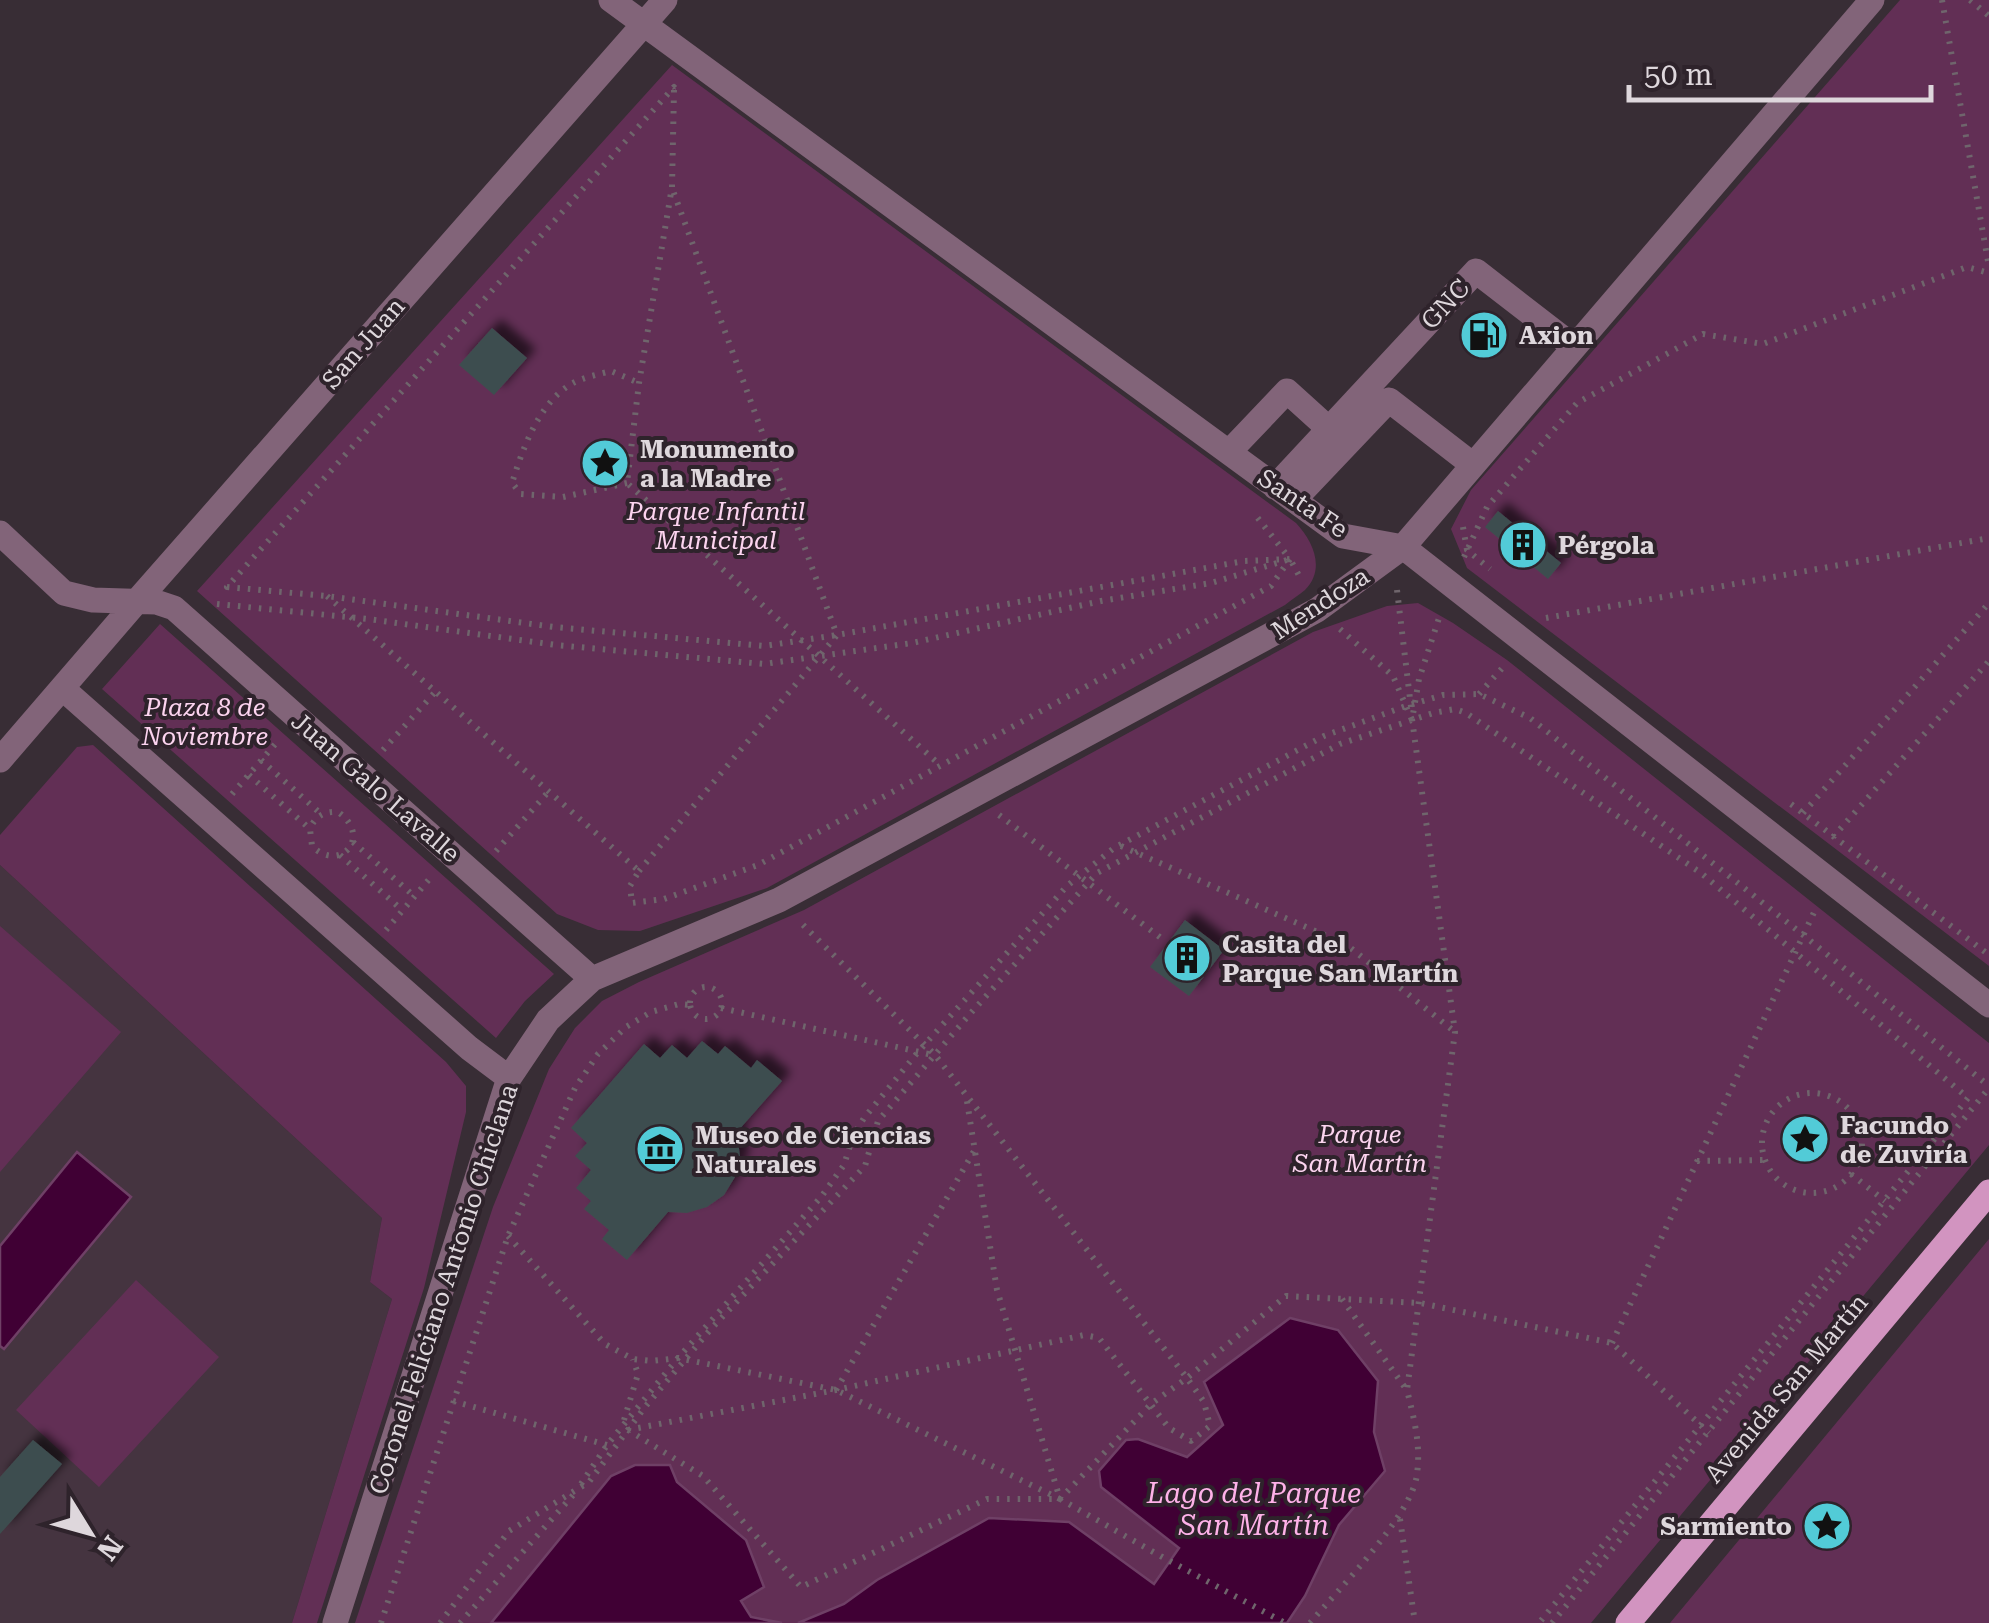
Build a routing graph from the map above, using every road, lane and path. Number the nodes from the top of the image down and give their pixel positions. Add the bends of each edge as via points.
1 (611, 0) edge
2 (665, 0) edge
3 (1872, 0) edge
4 (1942, 0) edge
5 (1970, 0) edge
6 (1989, 16) edge
7 (642, 24) junction
8 (674, 87) junction
9 (690, 99) dead end
10 (672, 187) junction
11 (1989, 270) edge
12 (1574, 347) junction
13 (640, 384) junction
14 (1572, 396) dead end
15 (1329, 428) junction
16 (1229, 452) junction
17 (1473, 465) junction
18 (627, 482) junction
19 (1285, 493) junction
20 (1474, 509) dead end
21 (1256, 516) dead end
22 (1462, 523) dead end
23 (0, 533) edge
24 (1989, 538) edge
25 (1467, 550) junction
26 (1398, 551) junction
27 (1290, 559) junction
28 (1494, 572) dead end
29 (1450, 582) junction
30 (326, 596) junction
31 (137, 601) junction
32 (1989, 603) edge
33 (1534, 605) dead end
34 (174, 608) junction
35 (1317, 610) junction
36 (1548, 616) junction
37 (351, 618) junction
38 (1563, 628) dead end
39 (837, 634) junction
40 (802, 640) junction
41 (1526, 642) junction
42 (818, 656) junction
43 (1989, 661) edge
44 (62, 688) junction
45 (436, 692) junction
46 (1479, 694) junction
47 (1410, 705) junction
48 (1412, 720) junction
49 (278, 741) dead end
50 (0, 760) edge
51 (261, 760) junction
52 (940, 766) junction
53 (249, 774) junction
54 (362, 774) junction
55 (549, 792) junction
56 (232, 794) dead end
57 (974, 795) junction
58 (1788, 801) dead end
59 (1803, 813) junction
60 (321, 814) junction
61 (310, 828) junction
62 (1833, 837) junction
63 (1778, 840) junction
64 (352, 842) junction
65 (1120, 845) junction
66 (318, 852) junction
67 (1136, 852) junction
68 (340, 855) junction
69 (309, 862) dead end
70 (639, 871) junction
71 (1819, 872) junction
72 (475, 874) junction
73 (432, 876) dead end
74 (1080, 876) junction
75 (1088, 882) junction
76 (414, 896) junction
77 (779, 900) junction
78 (402, 910) junction
79 (386, 930) dead end
80 (1802, 934) junction
81 (1162, 938) dead end
82 (1795, 953) junction
83 (1989, 955) edge
84 (592, 979) junction
85 (690, 1005) junction
86 (1989, 1005) edge
87 (720, 1008) junction
88 (1454, 1032) junction
89 (921, 1049) junction
90 (935, 1055) junction
91 (509, 1078) junction
92 (1989, 1087) edge
93 (966, 1094) junction
94 (1968, 1098) junction
95 (975, 1150) junction
96 (1764, 1160) junction
97 (1697, 1162) junction
98 (1851, 1174) junction
99 (1989, 1192) edge
100 (1884, 1200) junction
101 (1892, 1207) junction
102 (508, 1236) junction
103 (1342, 1300) junction
104 (1420, 1303) junction
105 (1612, 1342) junction
106 (1015, 1350) junction
107 (634, 1358) junction
108 (681, 1358) junction
109 (1187, 1378) junction
110 (836, 1390) junction
111 (1407, 1390) junction
112 (453, 1401) junction
113 (1151, 1404) junction
114 (1701, 1425) junction
115 (626, 1427) junction
116 (1709, 1433) junction
117 (606, 1445) junction
118 (577, 1490) junction
119 (1060, 1499) junction
120 (1400, 1518) junction
121 (335, 1623) edge
122 (380, 1623) edge
123 (440, 1623) edge
124 (460, 1623) edge
125 (1285, 1623) edge
126 (1310, 1623) edge
127 (1415, 1623) edge
128 (1539, 1623) edge
129 (1552, 1623) edge
130 (1628, 1623) edge

1 - 7 street, Santa Fe
2 - 7 street, San Juan
3 - 12 street, Mendoza
4 - 11 path
5 - 6 path
7 - 16 street, Santa Fe
7 - 31 street, San Juan
8 - 9 path
8 - 10 path
8 - 30 path via 226,587
10 - 13 path
10 - 39 path
11 - 25 path via 1967,267 1763,344 1703,334 1577,403 1487,507
12 - 15 street, GNC via 1476,270
12 - 17 street, Mendoza
13 - 18 path
13 - 18 path via 611,371 573,383 547,406 526,439 512,483 521,494 563,497
14 - 20 path
15 - 16 street via 1287,392
15 - 19 street, GNC
16 - 19 street, Santa Fe
17 - 19 street via 1389,400
17 - 26 street, Mendoza
18 - 40 path
19 - 26 street, Santa Fe via 1343,536
21 - 27 path
22 - 25 path
23 - 31 street via 64,593
24 - 36 path
25 - 28 path
25 - 29 path
26 - 29 street, Santa Fe
26 - 35 street, Mendoza
26 - 47 path
27 - 35 path
27 - 39 path via 1244,561
27 - 42 path via 1211,584
27 - 52 path via 1271,586
29 - 41 street, Santa Fe
29 - 47 path
30 - 37 path
30 - 40 path via 554,627 764,646
31 - 34 street
31 - 44 street, San Juan
32 - 59 path
33 - 36 path
34 - 37 path via 188,601
34 - 54 street, Juan Galo Lavalle
35 - 47 path via 1393,676
35 - 57 street, Mendoza
36 - 38 path
36 - 41 path
37 - 42 path via 764,664
37 - 45 path
39 - 40 path
39 - 42 path
40 - 42 path
41 - 46 path
41 - 63 street, Santa Fe
42 - 52 path
42 - 70 path
43 - 62 path
44 - 50 street, San Juan
44 - 91 street
45 - 54 path
45 - 55 path
46 - 47 path
46 - 80 path via 1530,718
47 - 48 path
47 - 65 path via 1324,736
48 - 67 path via 1340,744
48 - 82 path via 1455,709 1466,713 1701,873
48 - 88 path
49 - 51 path
51 - 53 path
51 - 60 path
52 - 57 path
52 - 70 path via 758,865 664,899 632,903 630,886
53 - 56 path
53 - 61 path
54 - 72 street, Juan Galo Lavalle
55 - 70 path
55 - 72 path
57 - 74 path
57 - 77 street, Mendoza
58 - 59 path
59 - 62 path
59 - 63 path
60 - 61 path
60 - 64 path via 347,818
61 - 66 path
62 - 71 path
62 - 83 path
63 - 71 street, Santa Fe
64 - 68 path
64 - 76 path
65 - 67 path
65 - 74 path
66 - 68 path
66 - 69 path
67 - 75 path
67 - 88 path via 1346,944
68 - 78 path
71 - 80 path
71 - 86 street, Santa Fe
72 - 84 street, Juan Galo Lavalle
73 - 76 path
74 - 75 path
74 - 89 path
75 - 81 path
75 - 90 path
76 - 78 path
77 - 84 street, Mendoza
77 - 89 path
78 - 79 path
80 - 82 path
80 - 92 path
82 - 94 path
82 - 97 path
84 - 91 street, Coronel Feliciano Antonio Chiclana via 548,1020
85 - 87 path via 704,1019
85 - 87 path via 695,992 706,988 719,995
85 - 102 path via 651,1012 596,1057
87 - 89 path
88 - 104 path
89 - 90 path
89 - 108 path via 864,1118 821,1197
90 - 93 path
90 - 108 path via 878,1121 865,1166
91 - 121 street, Coronel Feliciano Antonio Chiclana
92 - 94 path
92 - 101 path
93 - 95 path
93 - 109 path
94 - 100 path
95 - 106 path via 996,1290
95 - 110 path
96 - 97 path
96 - 98 path via 1798,1191 1831,1190
96 - 98 path via 1765,1126 1774,1111 1785,1100 1817,1093 1846,1106 1856,1119 1862,1151
97 - 105 path
98 - 100 path
99 - 130 main road, Avenida San Martín
100 - 101 path
100 - 114 path
101 - 116 path
102 - 107 path via 605,1344
102 - 112 path
103 - 104 path
103 - 109 path via 1286,1296
103 - 111 path
104 - 105 path
104 - 111 path
105 - 114 path
106 - 110 path
106 - 113 path via 1084,1334 1099,1338
106 - 119 path
107 - 108 path
107 - 115 path via 638,1374
108 - 110 path
108 - 115 path
109 - 113 path
109 - 113 path via 1210,1426 1191,1441 1169,1428
110 - 115 path
110 - 119 path
111 - 120 path via 1418,1435 1417,1478
112 - 117 path
112 - 122 path
113 - 119 path
114 - 116 path
114 - 128 path
115 - 117 path
115 - 118 path
115 - 119 path via 703,1476 801,1587 987,1499
116 - 129 path
117 - 118 path
118 - 123 path via 508,1531
118 - 124 path
119 - 125 path
120 - 126 path
120 - 127 path

